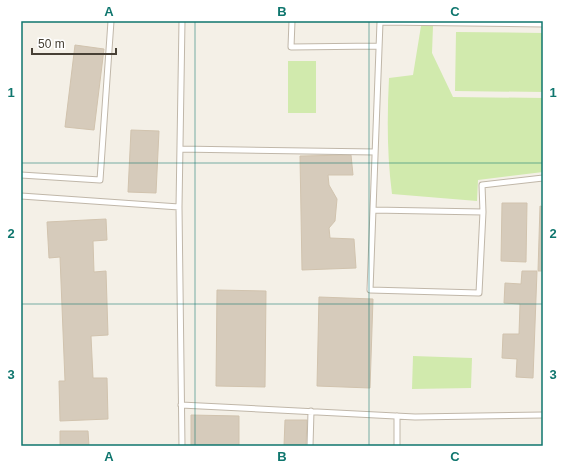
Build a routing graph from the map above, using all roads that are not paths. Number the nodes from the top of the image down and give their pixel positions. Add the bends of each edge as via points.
1 (111, 21) edge
2 (182, 21) edge
3 (292, 21) edge
4 (543, 24) edge
5 (379, 46) junction
6 (180, 149) junction
7 (375, 152) junction
8 (21, 175) edge
9 (543, 178) edge
10 (21, 196) edge
11 (179, 206) junction
12 (373, 210) junction
13 (483, 212) junction
14 (182, 405) junction
15 (311, 411) junction
16 (543, 415) edge
17 (397, 416) junction
18 (182, 446) edge
19 (310, 446) edge
20 (397, 446) edge

1 - 8 lane via 100,180
2 - 6 lane
3 - 5 lane via 291,47
4 - 5 lane via 380,22
5 - 7 lane
6 - 7 lane
6 - 11 lane
7 - 12 lane
9 - 13 lane via 482,185
10 - 11 lane
11 - 14 lane
12 - 13 lane
12 - 13 lane via 370,290 479,293
14 - 15 lane
14 - 18 lane
15 - 17 lane
15 - 19 lane
16 - 17 lane
17 - 20 lane

